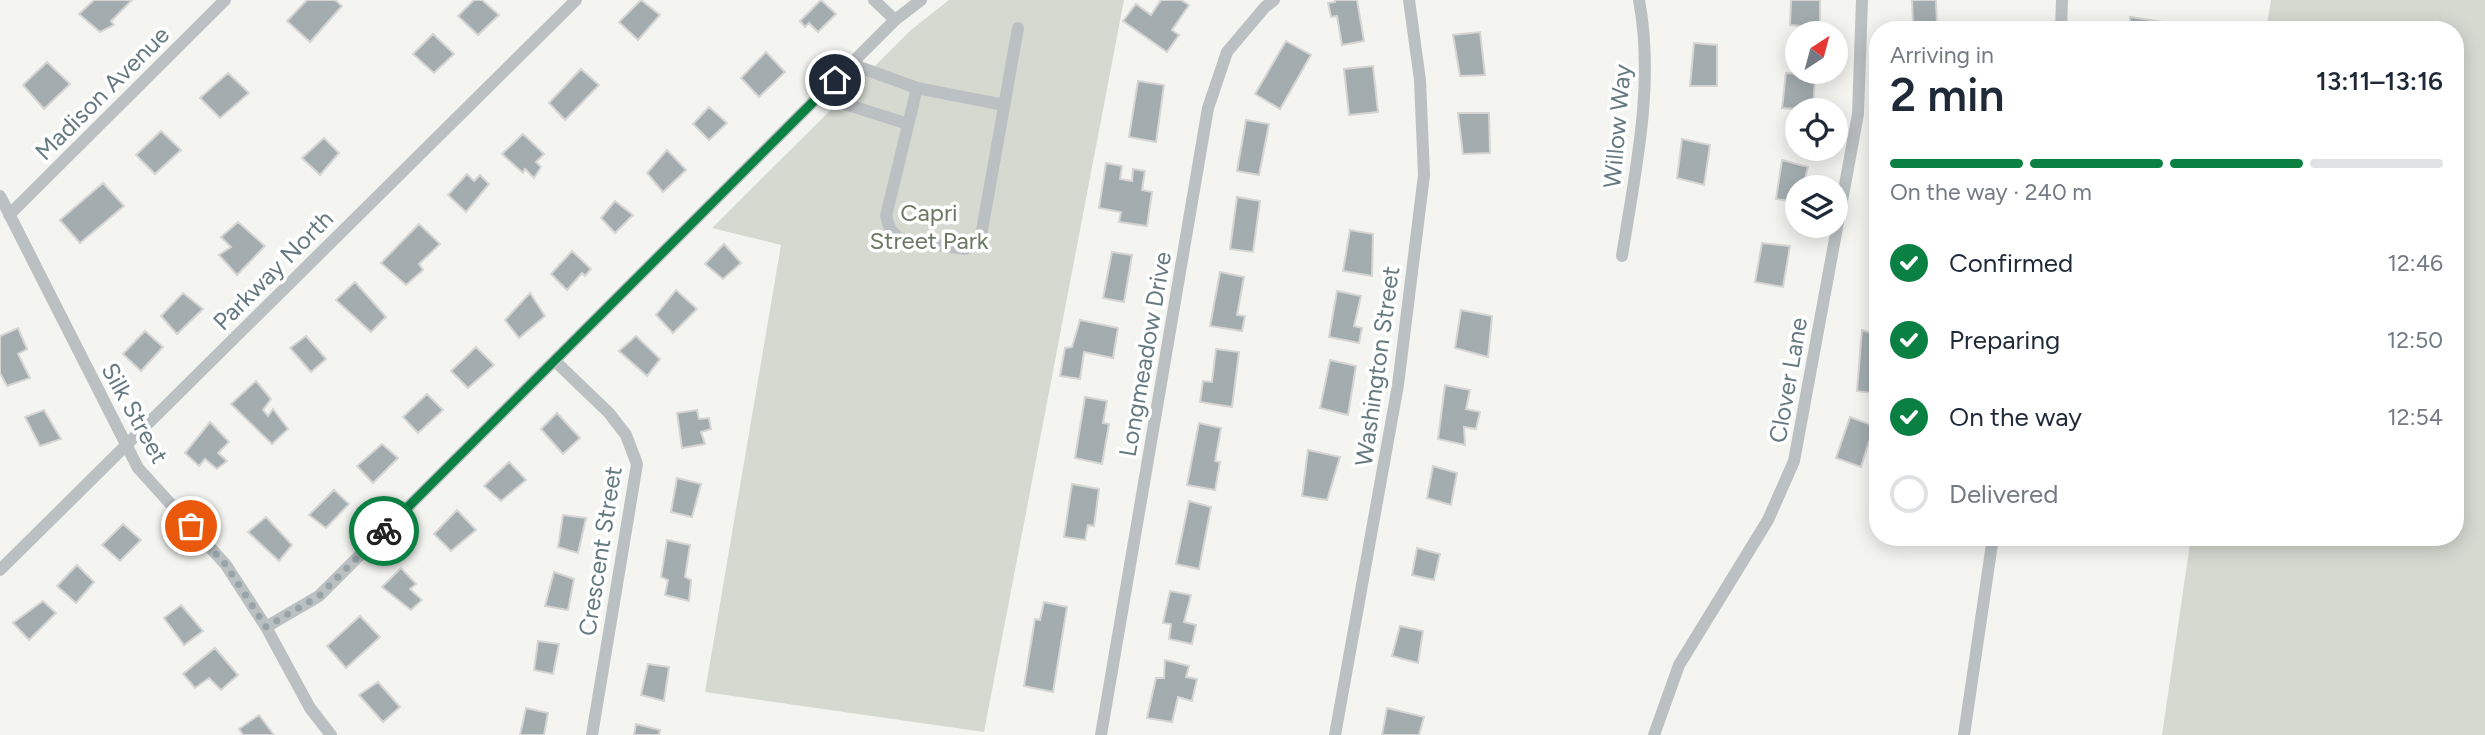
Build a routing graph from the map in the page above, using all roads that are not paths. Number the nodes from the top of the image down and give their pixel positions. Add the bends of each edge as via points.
1 (225, 0) edge
2 (576, 0) edge
3 (874, 0) edge
4 (922, 0) edge
5 (1275, 0) edge
6 (1409, 0) edge
7 (1639, 0) edge
8 (1862, 0) edge
9 (2062, 0) edge
10 (895, 20) junction
11 (2061, 21) edge
12 (1018, 28) dead end
13 (851, 64) junction
14 (917, 88) junction
15 (820, 96) junction
16 (1004, 105) junction
17 (908, 124) junction
18 (0, 196) edge
19 (9, 215) junction
20 (1622, 256) dead end
21 (555, 361) junction
22 (125, 445) junction
23 (1992, 546) edge
24 (0, 570) edge
25 (266, 627) junction
26 (331, 735) edge
27 (592, 735) edge
28 (1101, 735) edge
29 (1335, 735) edge
30 (1654, 735) edge
31 (1964, 735) edge

1 - 19 street, Madison Avenue
2 - 22 street, Parkway North
3 - 10 street
4 - 10 street
5 - 28 street, Longmeadow Drive via 1227,52 1208,108
6 - 29 street, Washington Street via 1420,80 1424,175 1398,385
7 - 20 street, Willow Way via 1645,32 1642,128
8 - 30 street, Clover Lane via 1858,114 1794,461 1768,520 1679,665
9 - 11 street
10 - 13 street
12 - 16 street
13 - 14 street
13 - 15 street
14 - 16 street
14 - 17 street
15 - 17 street
15 - 21 street
16 - 17 street via 981,236 965,249 900,239 890,229 886,216
18 - 19 street, Silk Street
19 - 22 street, Silk Street
21 - 25 street via 319,596
21 - 27 street, Crescent Street via 609,413 626,435 637,464
22 - 24 street, Parkway North
22 - 25 street, Silk Street via 138,468 226,565
23 - 31 street
25 - 26 street, Silk Street via 310,708

